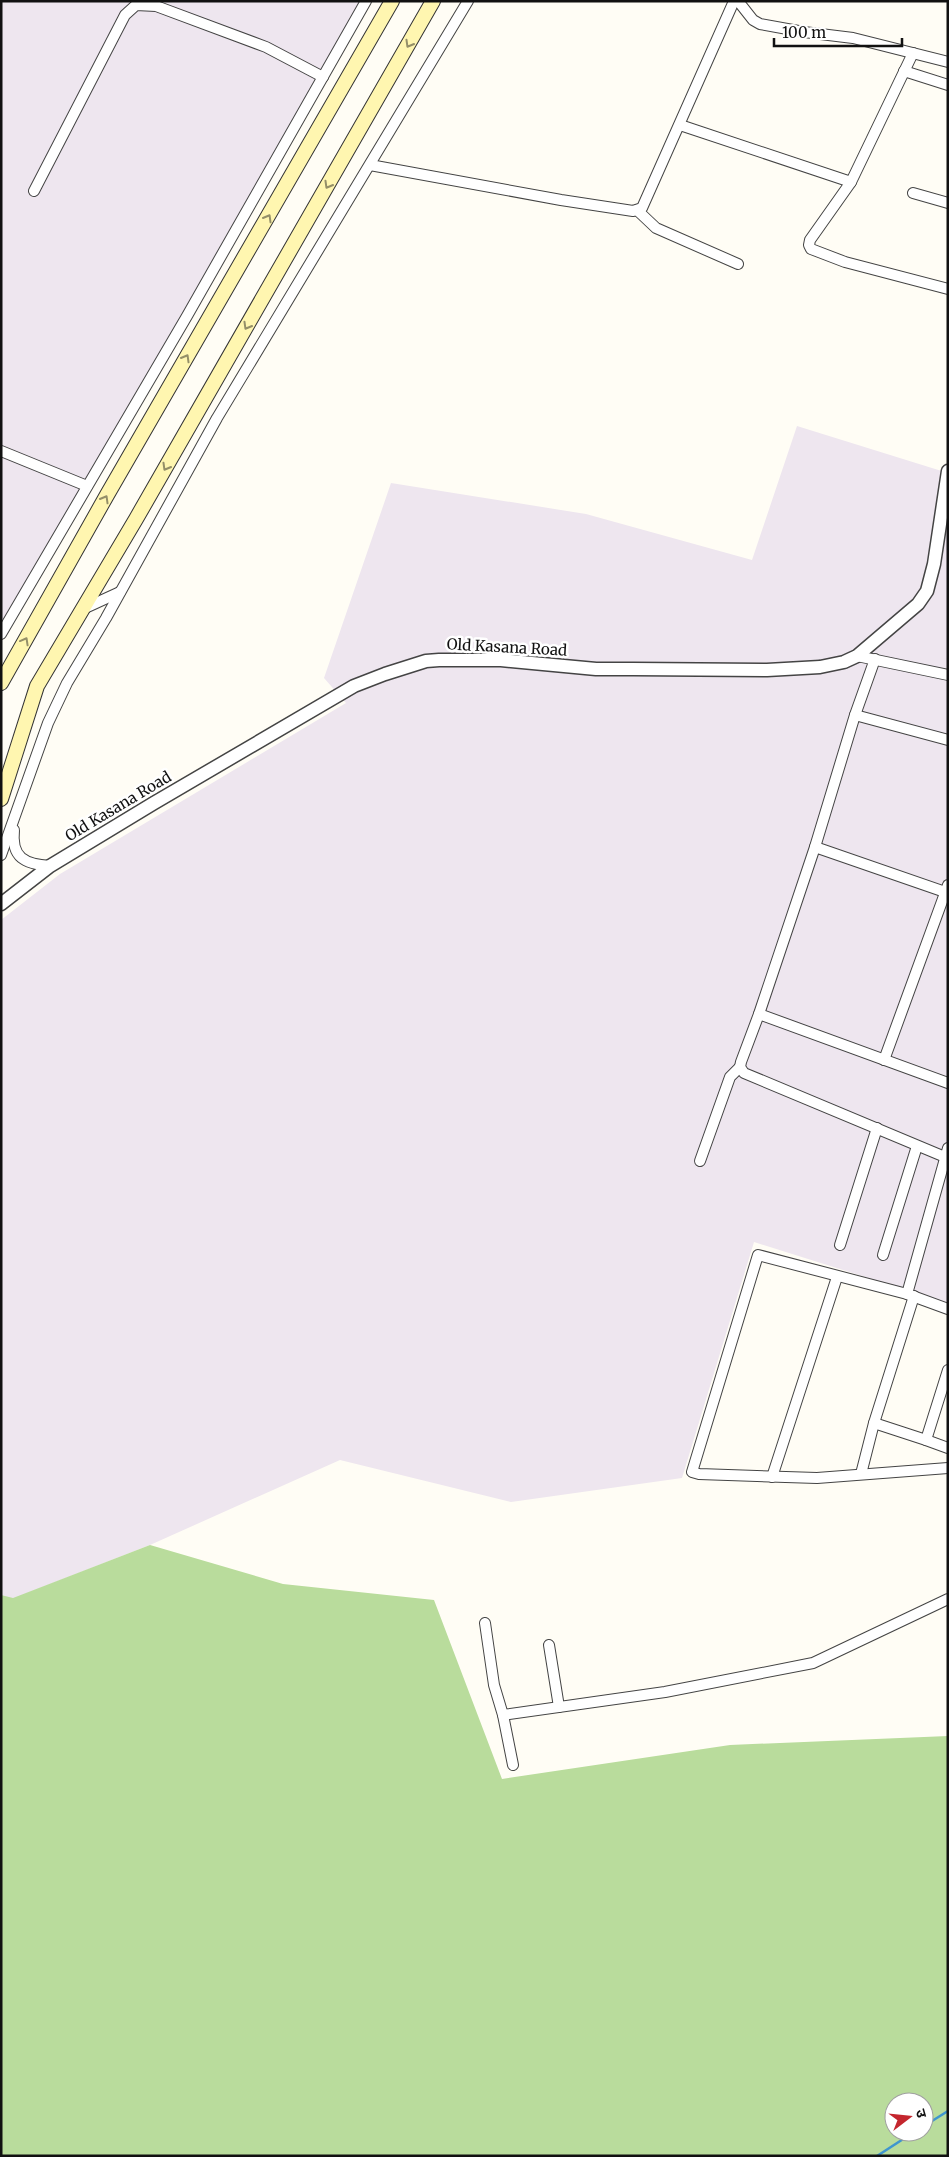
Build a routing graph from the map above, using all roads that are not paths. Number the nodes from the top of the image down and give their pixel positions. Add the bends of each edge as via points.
1 (366, 1) edge
2 (392, 1) edge
3 (433, 1) edge
4 (468, 1) edge
5 (736, 1) edge
6 (913, 53) junction
7 (948, 61) edge
8 (904, 71) junction
9 (322, 77) junction
10 (948, 86) edge
11 (680, 125) junction
12 (370, 165) junction
13 (851, 182) junction
14 (34, 191) dead end
15 (913, 193) dead end
16 (948, 203) edge
17 (637, 210) junction
18 (738, 264) dead end
19 (948, 288) edge
20 (1, 451) edge
21 (948, 471) edge
22 (88, 486) junction
23 (120, 592) junction
24 (83, 609) junction
25 (1, 634) edge
26 (857, 656) junction
27 (875, 659) junction
28 (948, 675) edge
29 (1, 683) edge
30 (856, 715) junction
31 (948, 740) edge
32 (1, 799) edge
33 (15, 819) junction
34 (815, 847) junction
35 (1, 854) edge
36 (50, 866) junction
37 (947, 890) edge
38 (1, 904) edge
39 (759, 1014) junction
40 (884, 1060) junction
41 (740, 1067) junction
42 (948, 1083) edge
43 (877, 1128) junction
44 (917, 1146) junction
45 (946, 1153) edge
46 (700, 1161) dead end
47 (944, 1173) edge
48 (840, 1245) dead end
49 (882, 1255) dead end
50 (837, 1277) junction
51 (911, 1295) junction
52 (948, 1309) edge
53 (948, 1370) edge
54 (874, 1423) junction
55 (926, 1440) junction
56 (948, 1448) edge
57 (948, 1468) edge
58 (861, 1474) junction
59 (772, 1477) junction
60 (948, 1599) edge
61 (485, 1623) dead end
62 (549, 1645) dead end
63 (559, 1707) junction
64 (503, 1715) junction
65 (513, 1765) dead end

1 - 9 street
29 -> 2 main road
3 -> 24 main road
4 - 12 street
5 - 6 street via 760,24 853,38
5 - 11 street
6 - 7 street
6 - 8 street
8 - 10 street
8 - 13 street
9 - 14 street via 266,47 156,6 136,5 125,15
9 - 22 street
11 - 13 street
11 - 17 street via 645,205
12 - 17 street via 561,200
12 - 23 street via 212,426
13 - 19 street via 810,240 811,250
15 - 16 street
17 - 18 street via 656,228
20 - 22 street
21 - 26 street, Old Kasana Road via 927,591 918,604
22 - 25 street
23 - 24 street
23 - 33 street via 56,705
24 - 32 main road via 37,686
26 - 27 street
26 - 36 street, Old Kasana Road via 820,667 767,670 596,668 502,660 426,662 354,686
27 - 28 street
27 - 30 street
30 - 31 street
30 - 34 street
33 - 35 street
33 - 36 street via 15,851 34,865
34 - 37 street
34 - 39 street
36 - 38 street, Old Kasana Road
37 - 40 street
39 - 40 street
39 - 41 street
40 - 42 street
41 - 43 street via 748,1075
41 - 46 street via 730,1077
43 - 44 street
43 - 48 street
44 - 45 street
44 - 49 street
45 - 47 street
47 - 51 street
50 - 51 street
50 - 59 street
50 - 59 street via 758,1255 692,1472
51 - 52 street
51 - 54 street
53 - 55 street
54 - 55 street
54 - 58 street
55 - 56 street
57 - 58 street
58 - 59 street via 817,1478
60 - 63 street via 813,1663 665,1692
61 - 64 street via 494,1685
62 - 63 street
63 - 64 street
64 - 65 street

